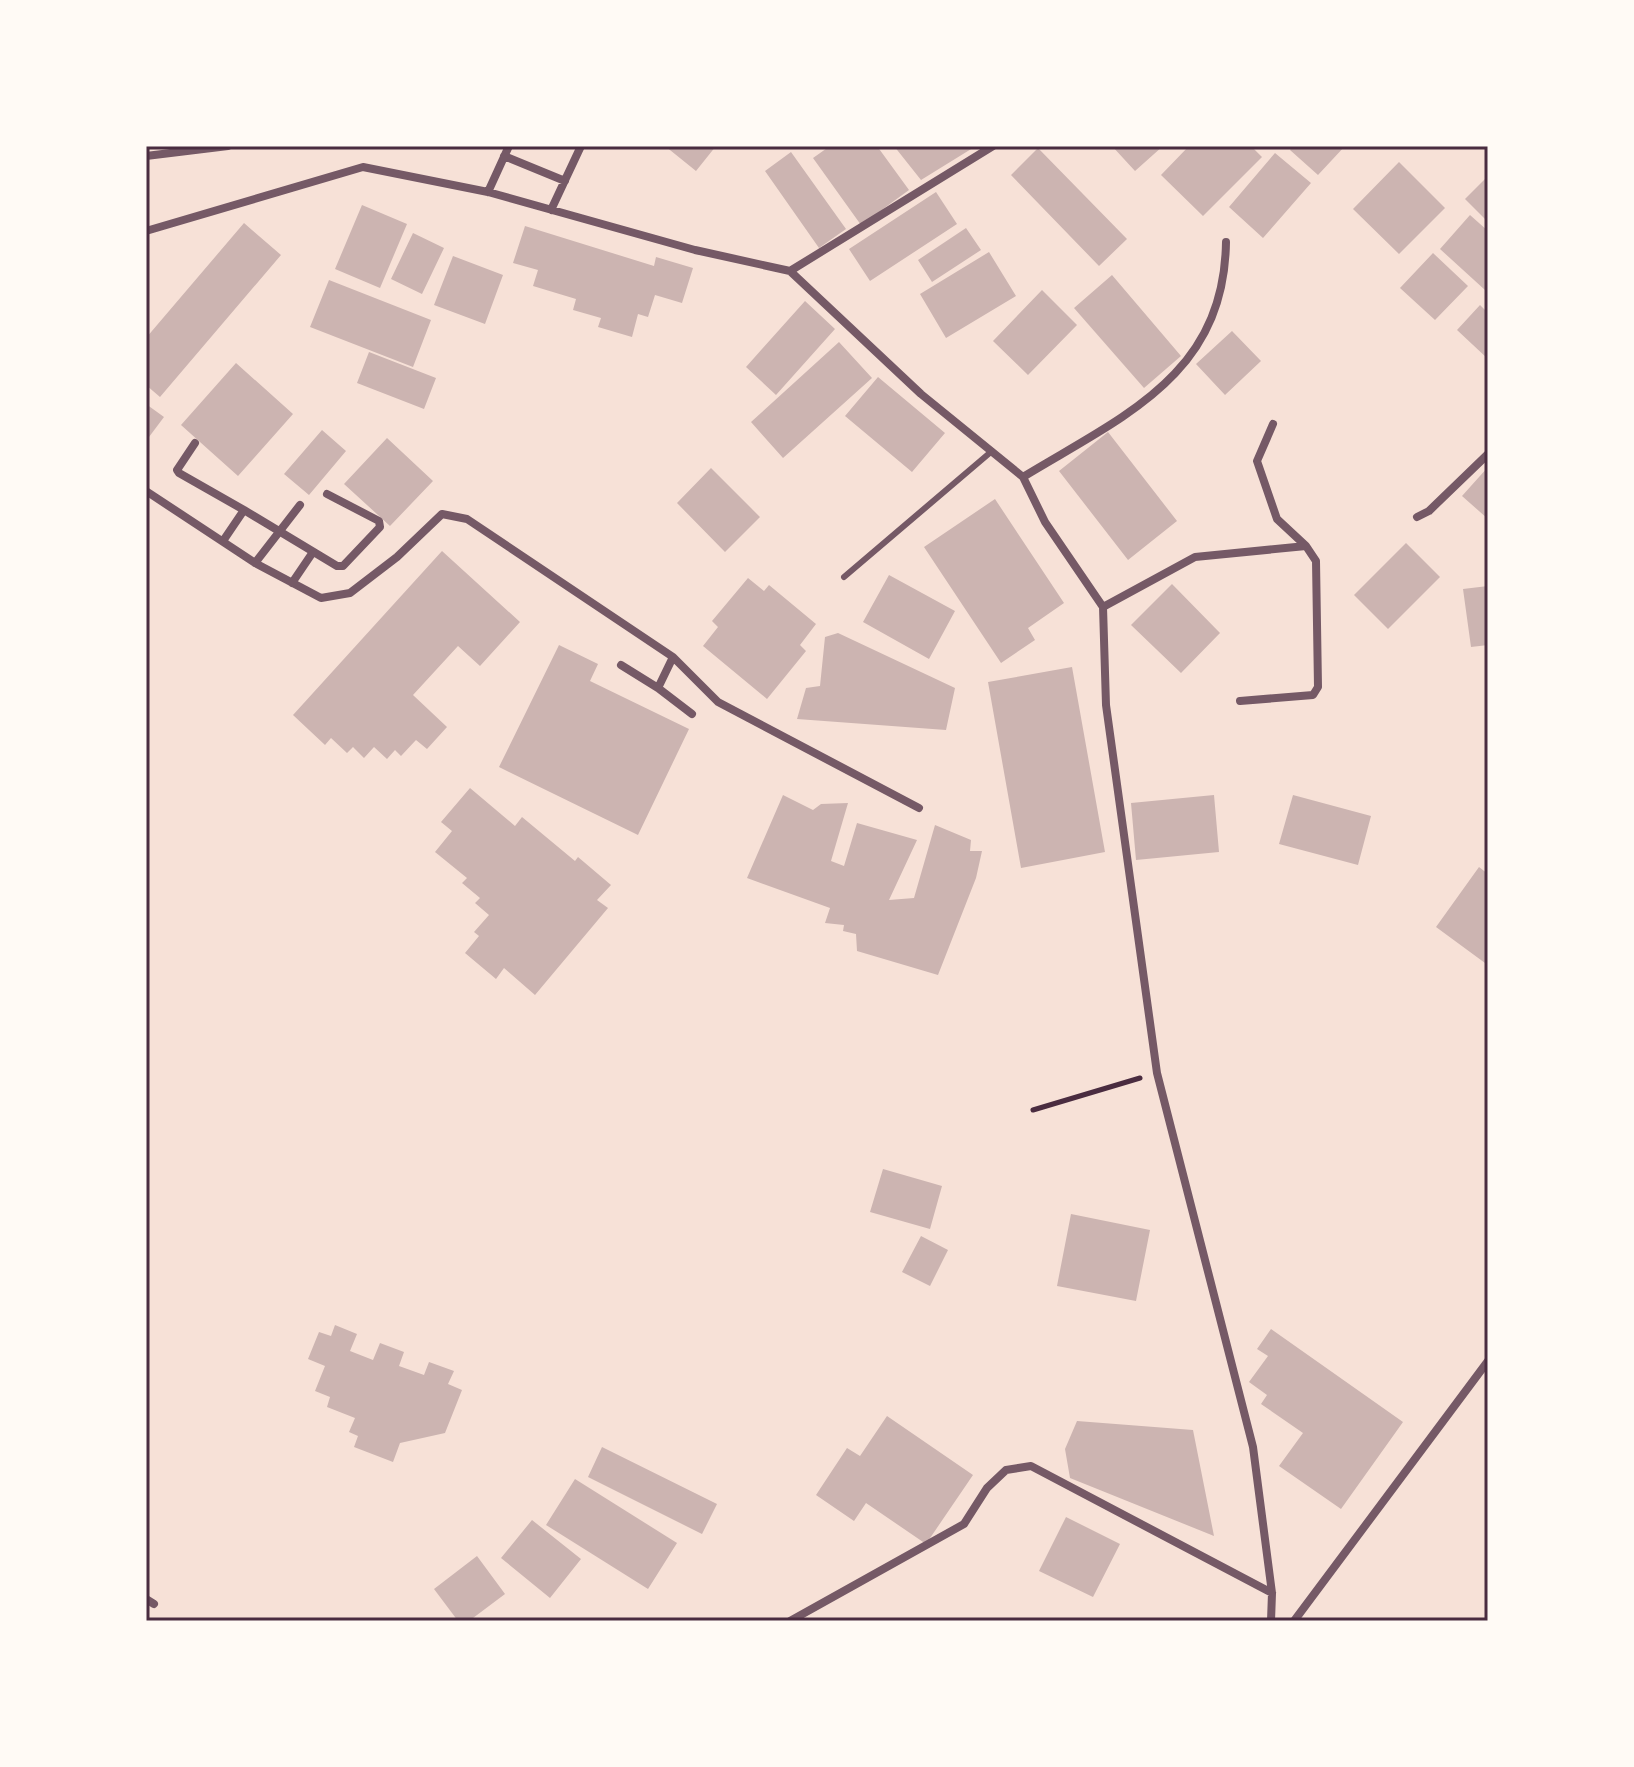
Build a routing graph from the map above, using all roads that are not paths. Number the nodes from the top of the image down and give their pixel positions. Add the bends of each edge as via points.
1 (228, 146) edge
2 (509, 146) edge
3 (581, 146) edge
4 (993, 146) edge
5 (146, 156) edge
6 (504, 156) junction
7 (565, 181) junction
8 (488, 192) junction
9 (551, 210) junction
10 (146, 231) edge
11 (1226, 242) dead end
12 (790, 271) junction
13 (1273, 424) dead end
14 (195, 443) dead end
15 (992, 451) junction
16 (1488, 454) edge
17 (1023, 477) junction
18 (146, 491) edge
19 (327, 494) dead end
20 (300, 505) dead end
21 (244, 510) junction
22 (1417, 517) dead end
23 (279, 532) junction
24 (223, 541) junction
25 (1306, 546) junction
26 (313, 552) junction
27 (255, 563) junction
28 (844, 577) dead end
29 (292, 583) junction
30 (1103, 607) junction
31 (673, 657) junction
32 (621, 665) dead end
33 (658, 688) junction
34 (1240, 701) dead end
35 (692, 714) dead end
36 (919, 808) dead end
37 (1488, 1361) edge
38 (1272, 1593) junction
39 (790, 1621) edge
40 (1271, 1621) edge
41 (1294, 1621) edge

1 - 5 street
2 - 6 street
3 - 7 street
4 - 12 street
6 - 7 street
6 - 8 street
7 - 9 street
8 - 9 street
8 - 10 street via 363,167
9 - 12 street
11 - 17 street via 1216,310 1188,361 1159,393
12 - 15 street via 921,394
13 - 25 street via 1257,461 1277,519
14 - 21 street via 179,473
15 - 17 street
15 - 28 lane
16 - 22 street
17 - 30 street via 1045,522
18 - 24 street
19 - 26 street via 379,521 380,527 343,566
20 - 23 street
21 - 23 street
21 - 24 street
23 - 26 street
23 - 27 street
24 - 27 street
25 - 30 street via 1195,557
25 - 34 street via 1316,561 1318,687 1313,695
26 - 29 street
27 - 29 street
29 - 31 street via 321,598 350,593 442,514 467,519
30 - 38 street via 1106,705 1157,1073 1253,1447
31 - 33 street
31 - 36 street via 718,702
32 - 33 street
33 - 35 street
37 - 41 street
38 - 39 street via 1031,1466 1006,1470 964,1524
38 - 40 street

